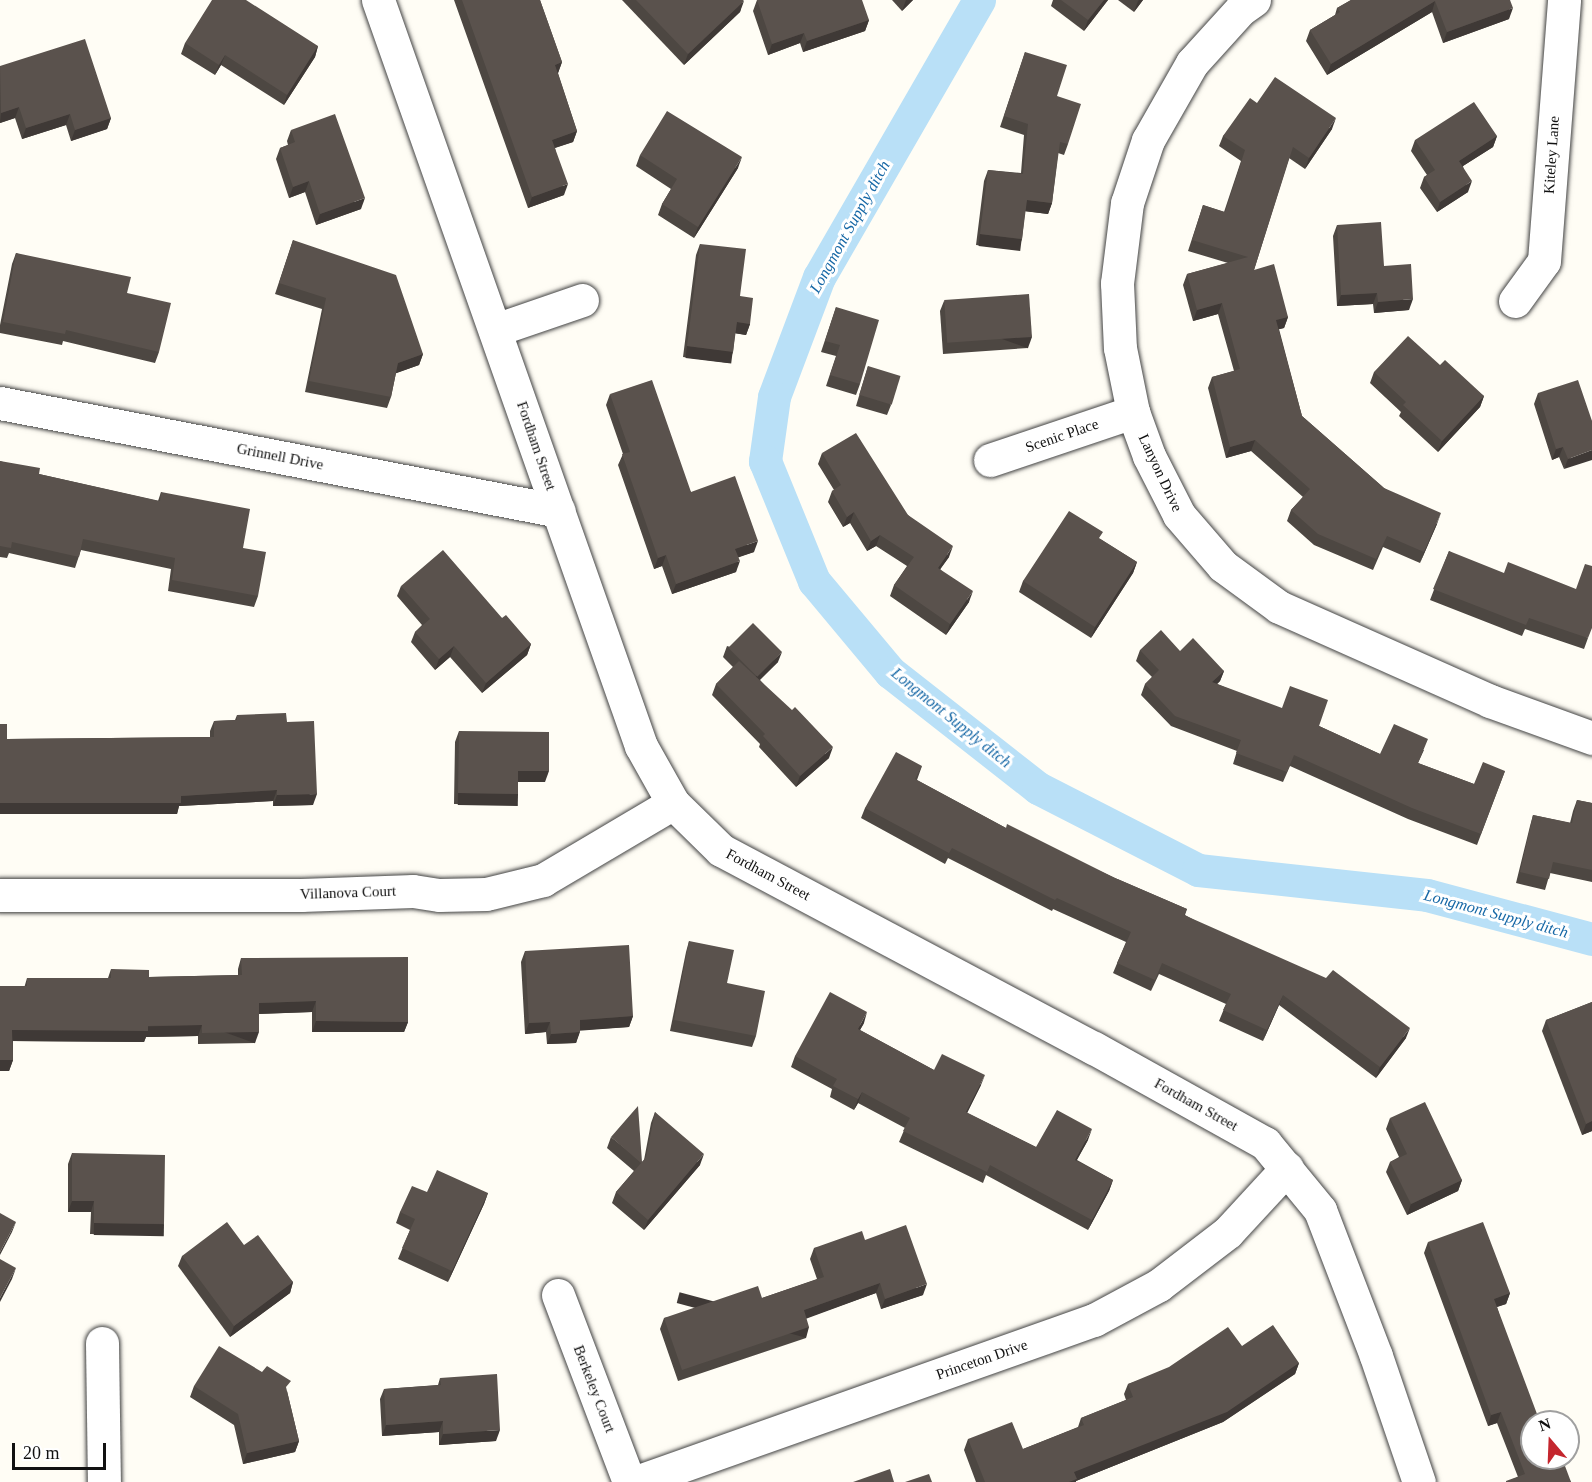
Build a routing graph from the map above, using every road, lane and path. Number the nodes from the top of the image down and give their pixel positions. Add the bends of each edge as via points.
1 (378, 0) edge
2 (1254, 0) edge
3 (1564, 0) edge
4 (582, 300) dead end
5 (1515, 301) dead end
6 (495, 330) junction
7 (0, 403) edge
8 (1133, 412) junction
9 (990, 460) dead end
10 (559, 511) junction
11 (1592, 738) edge
12 (673, 803) junction
13 (0, 895) edge
14 (1287, 1168) junction
15 (558, 1295) dead end
16 (102, 1343) dead end
17 (104, 1482) edge
18 (629, 1482) edge
19 (636, 1482) edge
20 (1419, 1482) edge

1 - 6 street, Fordham Street
2 - 8 street, Lanyon Drive via 1192,63 1148,140 1127,203 1118,294 1120,348
3 - 5 street, Kiteley Lane via 1544,261
4 - 6 street
6 - 10 street, Fordham Street
7 - 10 street, Grinnell Drive
8 - 9 street, Scenic Place
8 - 11 street, Lanyon Drive via 1149,456 1179,515 1224,566 1279,607 1490,701
10 - 12 street, Fordham Street via 641,746
12 - 13 street, Villanova Court via 543,880 486,894 413,891
12 - 14 street, Fordham Street via 721,850 1265,1143
14 - 19 street, Princeton Drive via 1228,1232 1159,1285 1094,1320
14 - 20 street, Fordham Street via 1320,1210
15 - 18 street, Berkeley Court
16 - 17 street

